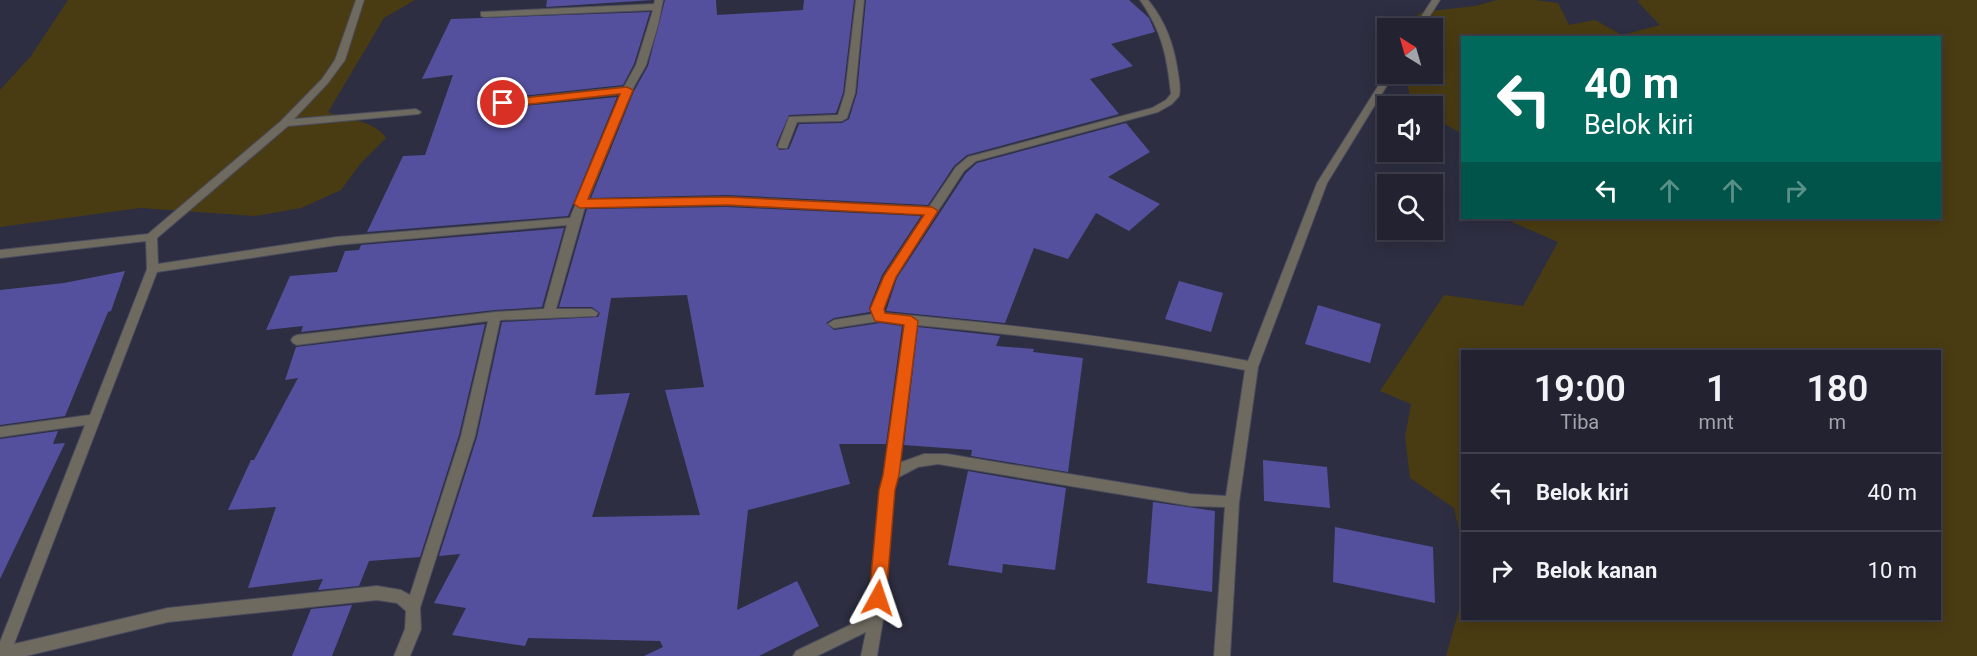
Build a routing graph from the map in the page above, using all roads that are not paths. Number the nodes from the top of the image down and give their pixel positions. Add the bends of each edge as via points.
1 (360, 0) edge
2 (860, 0) edge
3 (1144, 0) edge
4 (1436, 0) edge
5 (658, 4) edge
6 (484, 14) dead end
7 (1424, 18) edge
8 (1384, 84) edge
9 (627, 90) junction
10 (503, 103) dead end
11 (416, 112) dead end
12 (285, 123) junction
13 (783, 146) dead end
14 (580, 204) junction
15 (932, 211) junction
16 (574, 221) junction
17 (151, 237) junction
18 (0, 254) edge
19 (153, 269) junction
20 (549, 313) junction
21 (592, 313) dead end
22 (495, 316) junction
23 (880, 317) junction
24 (911, 321) junction
25 (834, 324) dead end
26 (297, 340) dead end
27 (1252, 367) junction
28 (95, 419) junction
29 (0, 432) edge
30 (891, 475) junction
31 (1232, 502) junction
32 (413, 608) junction
33 (876, 620) junction
34 (1, 655) edge
35 (402, 656) edge
36 (801, 656) edge
37 (869, 656) edge
38 (1222, 656) edge

1 - 12 street via 340,60
2 - 13 street via 850,93 842,118 793,119
3 - 15 street via 1170,45 1176,94 1169,102 1155,110 972,159 960,169
4 - 7 street
5 - 6 street
5 - 9 street via 641,65
8 - 27 street via 1323,183
9 - 10 street
9 - 14 street
11 - 12 street
12 - 17 street
14 - 15 street via 727,201
14 - 16 street
15 - 23 street via 890,276 877,309
16 - 19 street via 337,241
16 - 20 street
17 - 18 street
17 - 19 street
19 - 28 street
20 - 21 street
20 - 22 street
22 - 26 street
22 - 32 street via 468,436
23 - 24 street
23 - 25 street
24 - 27 street via 1083,339
24 - 30 street
27 - 31 street
28 - 29 street
28 - 34 street
30 - 31 street via 924,458 947,459 1191,500
30 - 33 street
31 - 38 street
32 - 34 street via 401,597 377,593 168,615
32 - 35 street via 414,629
33 - 36 street
33 - 37 street

